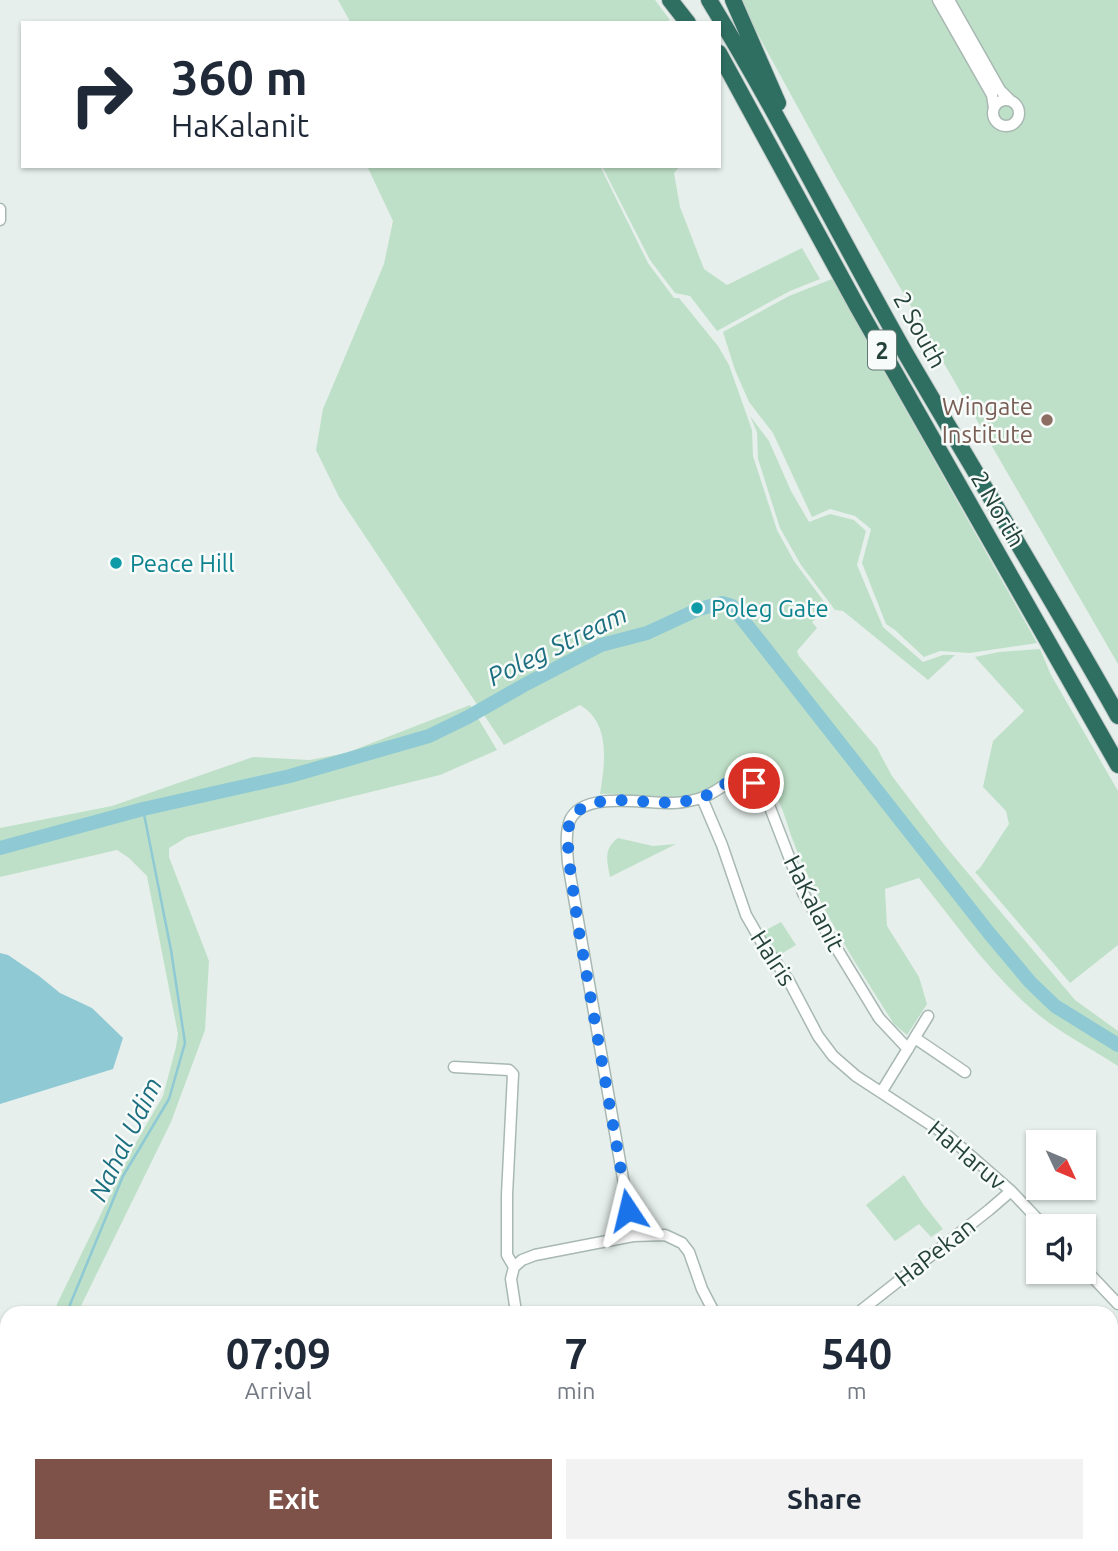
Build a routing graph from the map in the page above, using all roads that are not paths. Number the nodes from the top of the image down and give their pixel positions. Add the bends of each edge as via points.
1 (670, 0) edge
2 (683, 0) edge
3 (709, 0) edge
4 (733, 0) edge
5 (938, 0) edge
6 (949, 0) edge
7 (686, 21) edge
8 (698, 21) edge
9 (721, 57) edge
10 (721, 72) edge
11 (1010, 100) junction
12 (993, 108) junction
13 (763, 134) junction
14 (797, 151) junction
15 (0, 209) edge
16 (0, 220) edge
17 (1118, 716) edge
18 (1118, 765) edge
19 (702, 798) junction
20 (928, 1016) dead end
21 (915, 1038) junction
22 (908, 1049) junction
23 (454, 1066) dead end
24 (965, 1072) dead end
25 (882, 1091) junction
26 (1011, 1191) junction
27 (1033, 1214) edge
28 (633, 1236) junction
29 (513, 1267) junction
30 (1096, 1281) edge
31 (1118, 1304) edge
32 (515, 1306) edge
33 (711, 1306) edge
34 (867, 1306) edge

1 - 7 highway
2 - 8 highway
3 - 14 highway, 2 South / 2
4 - 14 highway
5 - 12 street via 992,95
6 - 11 street
9 - 13 highway, 2 North / 2
10 - 13 highway
11 - 12 street via 999,101
11 - 12 street via 1020,111 1011,126 998,124
13 - 18 highway, 2 North / 2
14 - 17 highway, 2 South / 2 via 906,354
15 - 16 street
19 - 22 street, HaKalanit via 741,778 764,792 810,904 879,1018
19 - 25 street, HaIris via 746,915 818,1036 847,1069
19 - 28 street, HaKalanit via 675,803 591,803 574,814 568,828 568,863 578,926
20 - 21 street
21 - 22 street
21 - 24 street
22 - 25 street
23 - 29 street via 513,1074 507,1195 508,1255
25 - 26 street, HaHaruv via 948,1136
26 - 27 street, HaHaruv
26 - 34 street, HaPekan
28 - 29 street via 535,1255
28 - 33 street via 672,1237 686,1247
29 - 32 street
30 - 31 street

